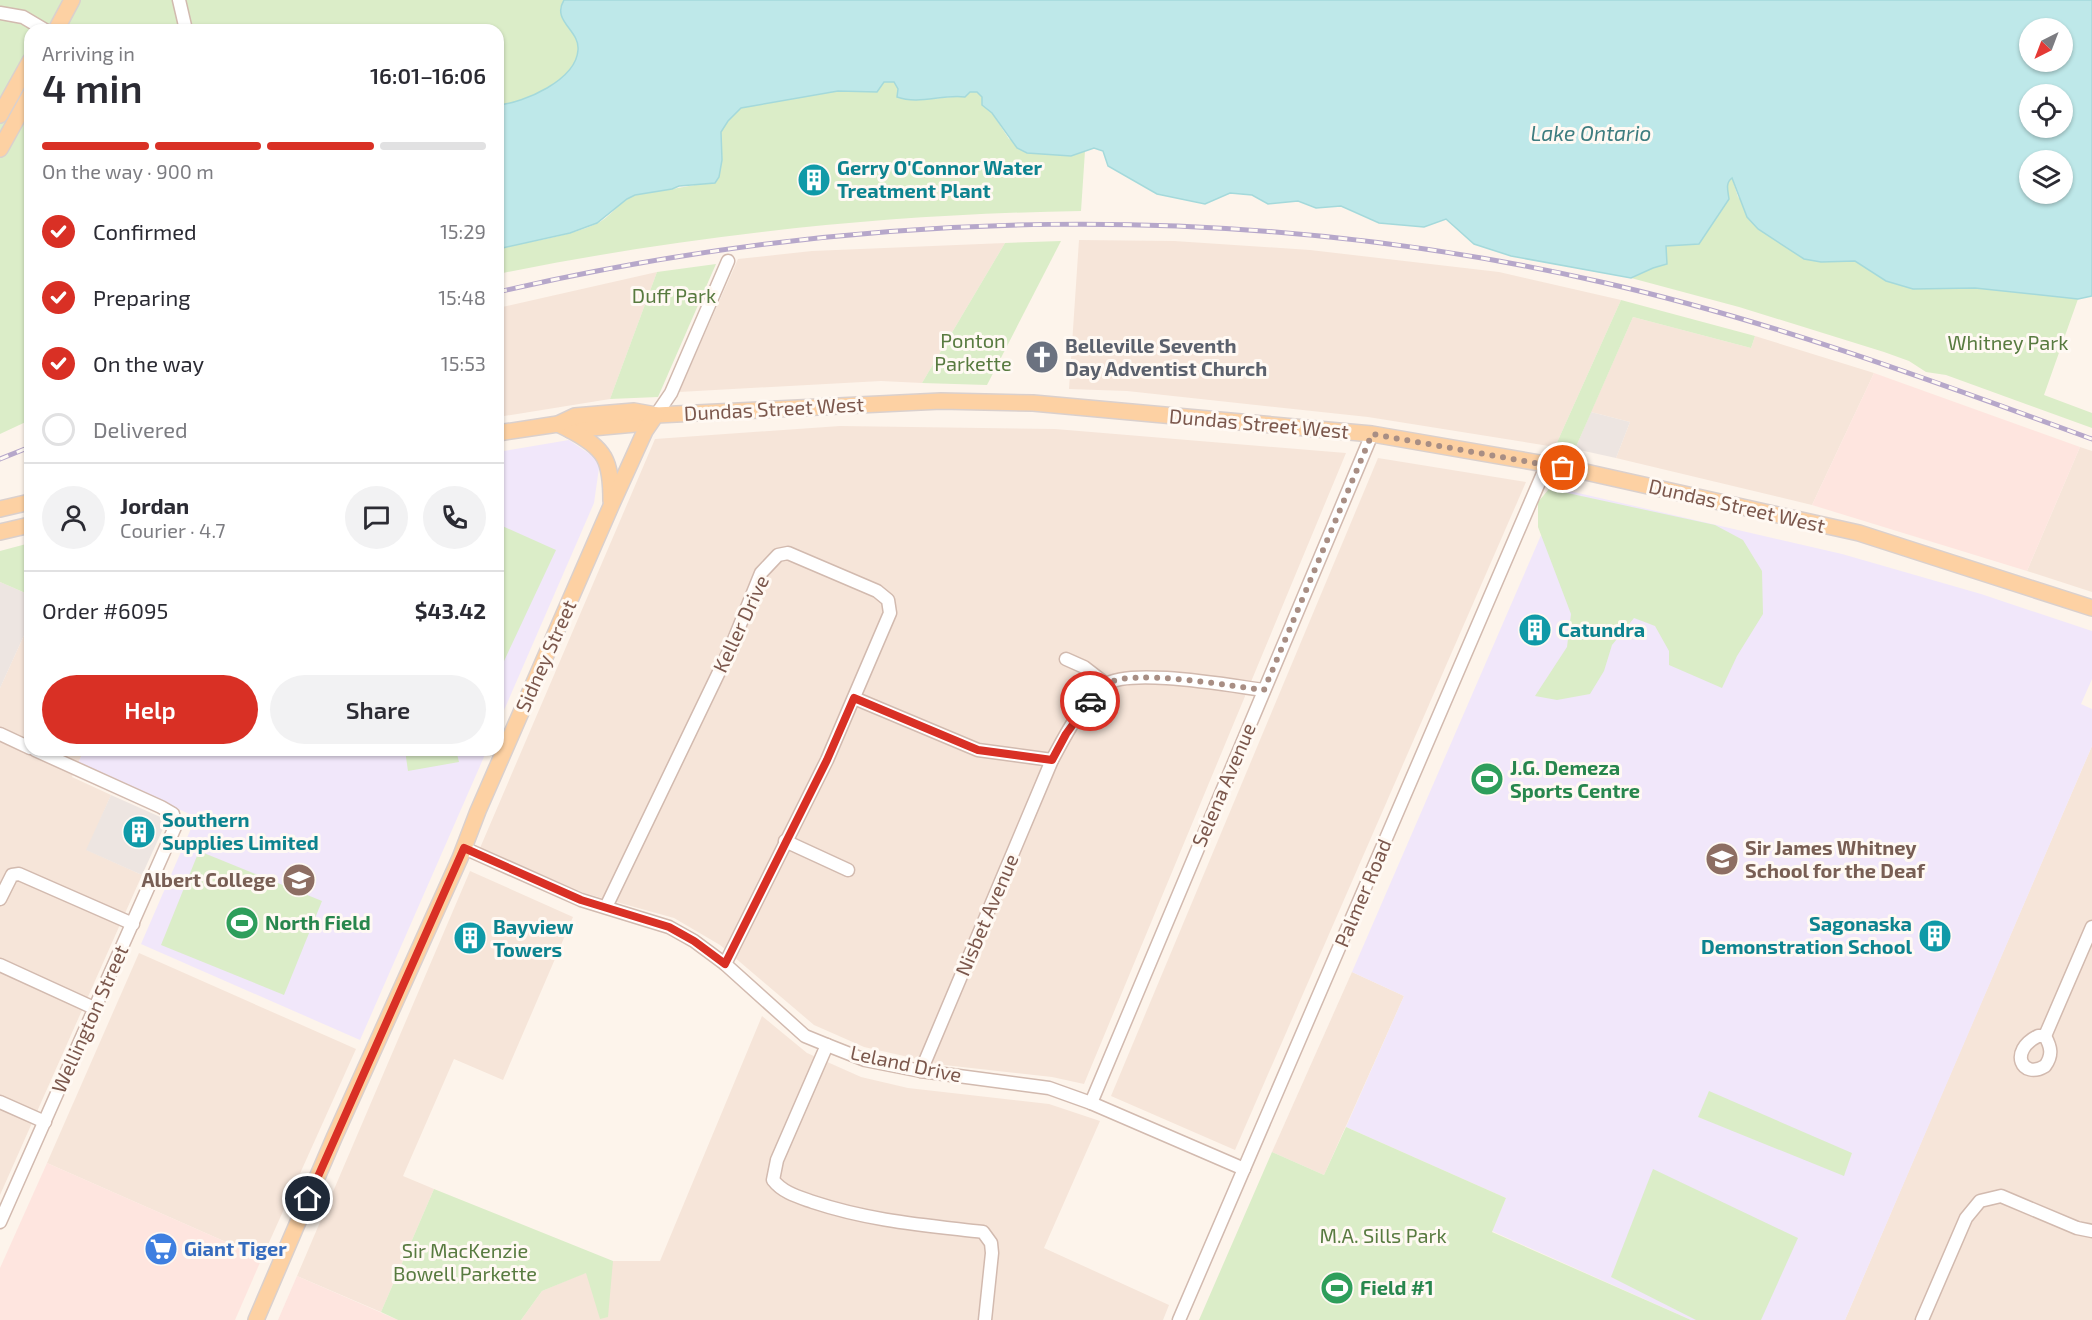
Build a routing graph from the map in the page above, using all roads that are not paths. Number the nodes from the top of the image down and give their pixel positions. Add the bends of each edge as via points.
1 (72, 0) edge
2 (179, 0) edge
3 (0, 13) edge
4 (35, 24) edge
5 (59, 24) edge
6 (185, 24) edge
7 (24, 72) edge
8 (24, 106) edge
9 (0, 115) edge
10 (0, 149) edge
11 (728, 261) dead end
12 (656, 415) junction
13 (564, 427) junction
14 (504, 432) edge
15 (1372, 434) junction
16 (1547, 464) junction
17 (24, 503) edge
18 (611, 506) junction
19 (0, 509) edge
20 (24, 526) edge
21 (0, 532) edge
22 (2092, 608) edge
23 (1066, 659) dead end
24 (1106, 684) junction
25 (1264, 690) junction
26 (854, 698) junction
27 (0, 734) edge
28 (24, 745) edge
29 (504, 752) edge
30 (48, 756) edge
31 (502, 756) edge
32 (1052, 760) junction
33 (785, 841) junction
34 (464, 848) junction
35 (848, 870) dead end
36 (0, 899) edge
37 (606, 907) junction
38 (133, 924) junction
39 (2092, 927) edge
40 (725, 964) junction
41 (0, 965) edge
42 (94, 1008) junction
43 (2045, 1036) dead end
44 (827, 1045) junction
45 (921, 1071) junction
46 (0, 1102) edge
47 (1091, 1103) junction
48 (45, 1122) junction
49 (1244, 1169) junction
50 (0, 1222) edge
51 (2092, 1231) edge
52 (256, 1320) edge
53 (985, 1320) edge
54 (1179, 1320) edge
55 (1922, 1320) edge

1 - 5 main road
2 - 6 street
3 - 4 street via 23,17
7 - 9 main road
8 - 10 main road
11 - 12 street, Sidney Street via 671,393
12 - 13 main road, Dundas Street West via 636,424
12 - 15 main road, Dundas Street West via 941,401 1033,403
12 - 18 main road, Sidney Street
13 - 14 main road, Dundas Street West
13 - 18 main road via 600,450 608,462
15 - 16 main road, Dundas Street West
15 - 25 street, Selena Avenue
16 - 22 main road, Dundas Street West via 1859,533
16 - 49 street, Palmer Road
17 - 19 main road
18 - 29 main road, Sidney Street
20 - 21 main road
23 - 24 street
24 - 25 street via 1132,677 1165,678
24 - 32 street, Nisbet Avenue via 1084,707
25 - 47 street, Selena Avenue
26 - 32 street via 978,750
26 - 33 street, Keller Drive
26 - 37 street, Keller Drive via 890,612 888,600 877,591 788,553 778,555 761,573 731,647
27 - 28 street
30 - 38 street, Wellington Street via 173,814 175,827
31 - 34 main road, Sidney Street
32 - 45 street, Nisbet Avenue
33 - 35 street
33 - 40 street, Keller Drive
34 - 37 street, Leland Drive via 581,900
34 - 52 main road, Sidney Street
36 - 38 street via 12,875 19,874
37 - 40 street, Leland Drive via 669,927
38 - 42 street, Wellington Street
39 - 43 street
40 - 44 street, Leland Drive via 805,1036
41 - 42 street
42 - 48 street, Wellington Street
44 - 45 street, Leland Drive via 865,1060
44 - 53 street via 777,1160 773,1180 792,1195 849,1213 982,1232 991,1243 992,1253
45 - 47 street, Leland Drive via 1049,1088
46 - 48 street
47 - 49 street, Leland Drive
48 - 50 street, Wellington Street
49 - 54 street, Palmer Road
51 - 55 street via 2001,1196 1980,1201 1966,1218

